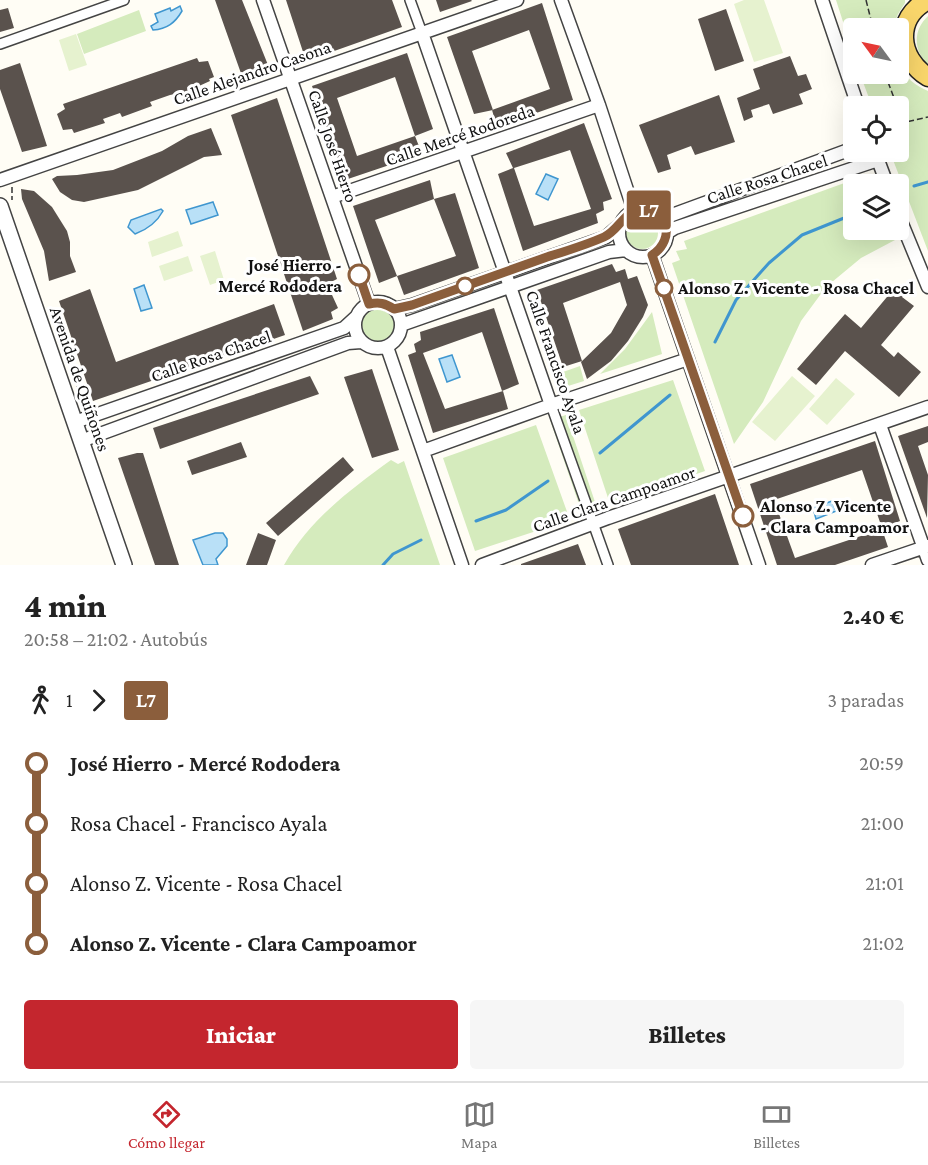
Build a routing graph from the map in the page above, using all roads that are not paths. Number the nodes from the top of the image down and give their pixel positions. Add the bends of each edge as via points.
1 (124, 0) edge
2 (263, 0) edge
3 (410, 0) edge
4 (517, 0) edge
5 (561, 0) edge
6 (822, 0) edge
7 (924, 1) edge
8 (422, 33) junction
9 (0, 44) edge
10 (928, 76) edge
11 (290, 79) junction
12 (855, 96) edge
13 (599, 105) junction
14 (843, 152) edge
15 (464, 153) junction
16 (859, 162) edge
17 (0, 180) edge
18 (332, 197) junction
19 (0, 207) edge
20 (634, 211) junction
21 (660, 216) junction
22 (621, 224) junction
23 (667, 233) junction
24 (909, 240) edge
25 (626, 250) junction
26 (652, 255) junction
27 (506, 272) junction
28 (511, 286) junction
29 (928, 287) edge
30 (369, 304) junction
31 (394, 309) junction
32 (356, 316) junction
33 (401, 325) junction
34 (361, 342) junction
35 (387, 347) junction
36 (688, 359) junction
37 (551, 405) junction
38 (928, 407) edge
39 (75, 422) junction
40 (880, 425) junction
41 (81, 441) junction
42 (423, 451) junction
43 (729, 478) junction
44 (594, 524) junction
45 (926, 546) edge
46 (928, 560) edge
47 (124, 565) edge
48 (462, 565) edge
49 (482, 565) edge
50 (608, 565) edge
51 (759, 565) edge
52 (872, 565) edge

1 - 9 street
2 - 11 street, Calle José Hierro
3 - 8 street, Calle Francisco Ayala
4 - 8 street, Calle Alejandro Casona
5 - 13 street
6 - 12 street
7 - 10 main road via 906,23 904,36 910,60
8 - 11 street, Calle Alejandro Casona
8 - 15 street, Calle Francisco Ayala
11 - 17 street, Calle Alejandro Casona
11 - 18 street, Calle José Hierro
13 - 15 street, Calle Mercé Rodoreda
13 - 20 street
14 - 21 street, Calle Rosa Chacel
15 - 18 street, Calle Mercé Rodoreda
15 - 27 street, Calle Francisco Ayala
16 - 23 street, Calle Rosa Chacel
18 - 30 street, Calle José Hierro
19 - 39 street, Avenida de Quiñones
20 - 21 street via 643,209
20 - 22 street
21 - 23 street
22 - 25 street via 619,233
22 - 27 street via 606,237
23 - 26 street via 660,250
24 - 29 street
25 - 26 street via 643,257
25 - 28 street via 609,252
26 - 36 street
27 - 28 street, Calle Francisco Ayala
27 - 31 street
28 - 33 street
28 - 37 street, Calle Francisco Ayala
30 - 31 street via 378,302
30 - 32 street
31 - 33 street
32 - 34 street via 354,325
32 - 39 street, Calle Rosa Chacel via 344,328
33 - 35 street via 394,342
34 - 35 street via 369,347
34 - 41 street, Calle Rosa Chacel via 348,343
35 - 42 street
36 - 37 street
36 - 43 street
37 - 42 street
37 - 44 street, Calle Francisco Ayala
38 - 40 street, Calle Clara Campoamor
39 - 41 street, Avenida de Quiñones
40 - 43 street, Calle Clara Campoamor
40 - 45 street
41 - 47 street, Avenida de Quiñones
42 - 48 street
43 - 44 street, Calle Clara Campoamor
43 - 51 street
44 - 49 street, Calle Clara Campoamor
44 - 50 street, Calle Francisco Ayala
45 - 46 street
45 - 52 street

